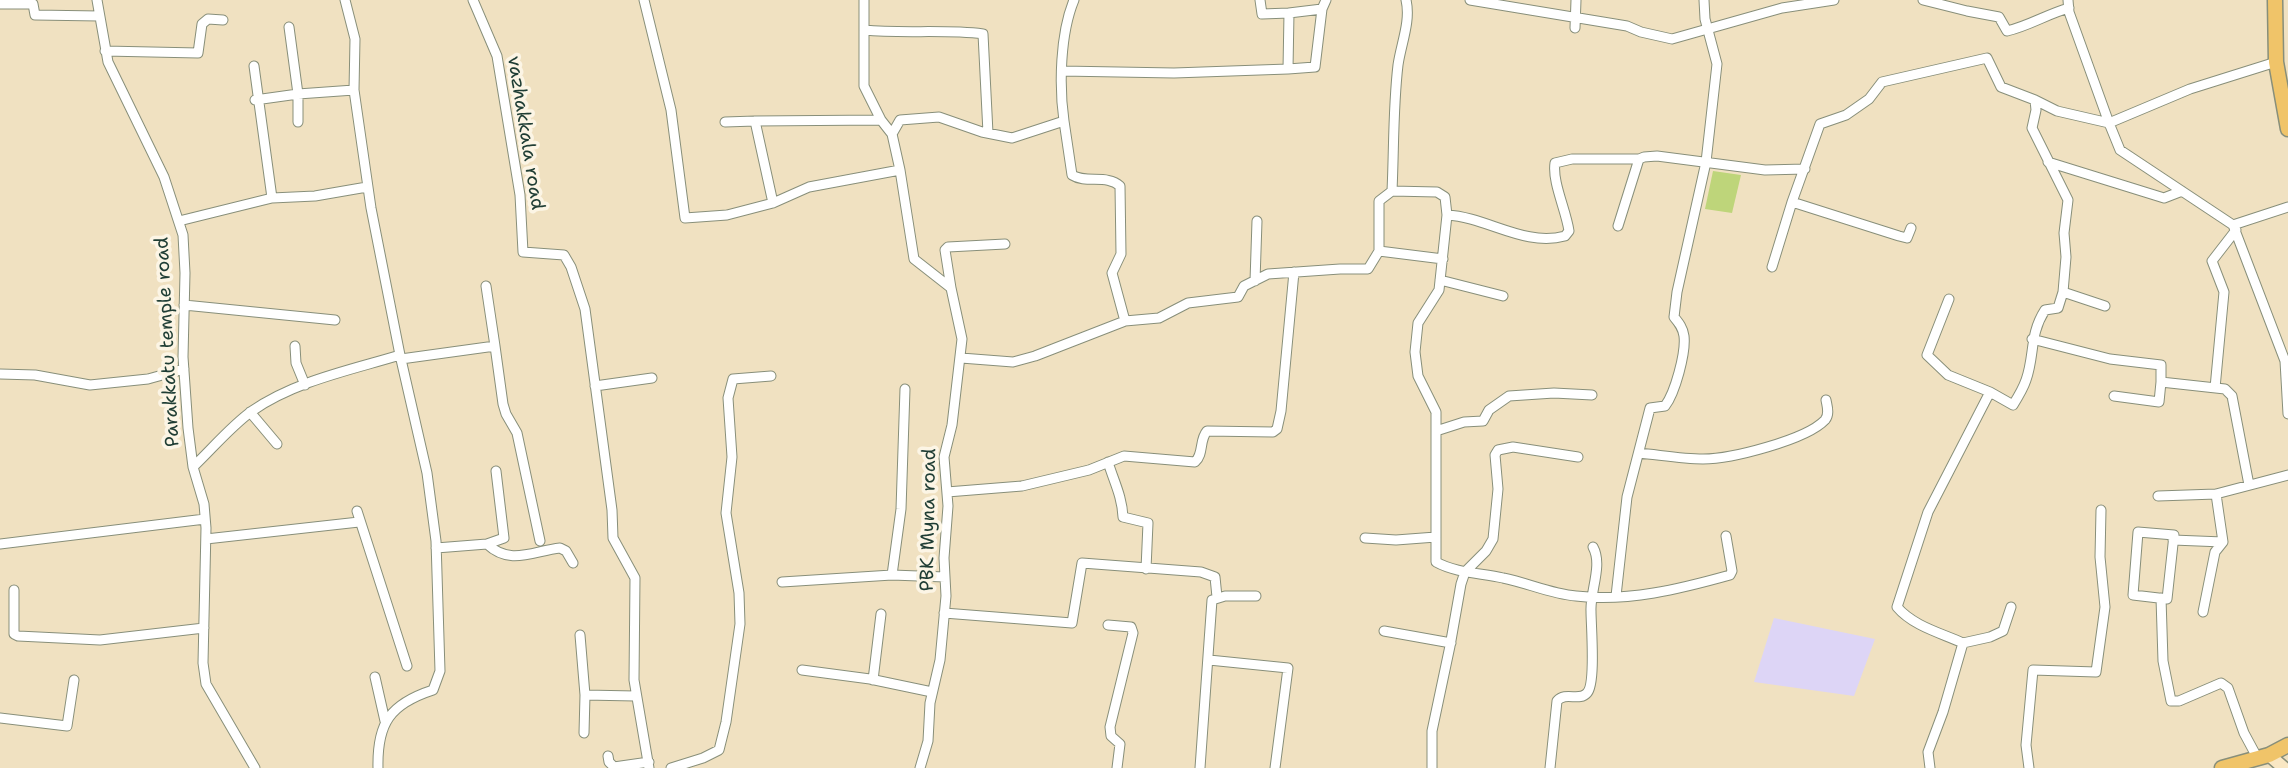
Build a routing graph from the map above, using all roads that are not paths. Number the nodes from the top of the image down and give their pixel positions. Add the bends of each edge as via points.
1 (97, 0) edge
2 (345, 0) edge
3 (473, 0) edge
4 (644, 0) edge
5 (864, 0) edge
6 (1074, 0) edge
7 (1260, 0) edge
8 (1406, 0) edge
9 (1470, 0) edge
10 (1576, 0) edge
11 (1704, 0) edge
12 (1834, 0) edge
13 (1923, 0) edge
14 (2275, 0) edge
15 (0, 4) edge
16 (2068, 4) edge
17 (1324, 5) edge
18 (1289, 13) junction
19 (99, 16) junction
20 (1576, 17) junction
21 (223, 20) dead end
22 (289, 27) dead end
23 (1575, 28) dead end
24 (864, 30) junction
25 (1708, 30) junction
26 (105, 51) junction
27 (2276, 62) junction
28 (254, 66) dead end
29 (1287, 69) junction
30 (1062, 71) junction
31 (354, 90) junction
32 (298, 94) junction
33 (258, 99) junction
34 (2035, 100) junction
35 (881, 120) junction
36 (755, 121) junction
37 (1064, 121) junction
38 (298, 122) dead end
39 (725, 122) dead end
40 (2109, 123) junction
41 (2288, 129) edge
42 (988, 133) junction
43 (892, 134) junction
44 (1639, 159) junction
45 (1706, 162) junction
46 (2048, 162) junction
47 (1805, 169) junction
48 (900, 170) junction
49 (368, 187) junction
50 (1392, 191) junction
51 (2182, 191) junction
52 (272, 198) junction
53 (1792, 202) junction
54 (773, 203) junction
55 (2288, 207) edge
56 (1447, 215) junction
57 (179, 220) junction
58 (1257, 221) dead end
59 (1618, 226) dead end
60 (1911, 228) dead end
61 (2235, 228) junction
62 (1005, 244) dead end
63 (1379, 251) junction
64 (1443, 259) junction
65 (1772, 267) dead end
66 (1294, 272) junction
67 (1440, 280) junction
68 (1255, 281) junction
69 (486, 286) dead end
70 (951, 288) junction
71 (2063, 292) junction
72 (1503, 296) dead end
73 (1949, 299) dead end
74 (184, 304) junction
75 (2105, 306) dead end
76 (335, 320) dead end
77 (1125, 321) junction
78 (2032, 338) junction
79 (295, 346) dead end
80 (495, 346) junction
81 (400, 357) junction
82 (961, 358) junction
83 (184, 369) junction
84 (0, 374) edge
85 (771, 376) dead end
86 (652, 379) dead end
87 (2161, 383) junction
88 (305, 385) junction
89 (595, 386) junction
90 (2215, 388) junction
91 (905, 389) dead end
92 (1990, 392) junction
93 (1592, 395) dead end
94 (2114, 396) dead end
95 (1826, 400) dead end
96 (250, 412) junction
97 (2288, 414) edge
98 (1436, 431) junction
99 (277, 443) dead end
100 (1639, 453) junction
101 (1578, 457) dead end
102 (1108, 462) junction
103 (192, 467) junction
104 (496, 471) dead end
105 (2288, 475) edge
106 (2249, 485) junction
107 (947, 492) junction
108 (2216, 494) junction
109 (2158, 496) dead end
110 (2101, 510) dead end
111 (357, 511) dead end
112 (205, 519) junction
113 (359, 522) junction
114 (1726, 536) dead end
115 (1436, 537) junction
116 (1365, 538) dead end
117 (206, 540) junction
118 (2173, 540) junction
119 (540, 541) dead end
120 (2224, 542) junction
121 (0, 544) edge
122 (487, 544) junction
123 (1593, 547) dead end
124 (436, 548) junction
125 (573, 563) dead end
126 (1146, 569) junction
127 (1465, 572) junction
128 (892, 575) junction
129 (945, 577) junction
130 (782, 582) dead end
131 (14, 590) dead end
132 (1255, 596) dead end
133 (1590, 596) junction
134 (1616, 596) junction
135 (1217, 597) junction
136 (2161, 598) junction
137 (2011, 607) dead end
138 (2203, 612) dead end
139 (944, 613) junction
140 (881, 614) dead end
141 (1108, 625) dead end
142 (204, 628) junction
143 (1384, 631) dead end
144 (580, 635) dead end
145 (1451, 643) junction
146 (1963, 643) junction
147 (1209, 660) junction
148 (407, 666) dead end
149 (802, 670) dead end
150 (375, 677) dead end
151 (74, 680) dead end
152 (873, 680) junction
153 (932, 692) junction
154 (585, 695) junction
155 (635, 696) junction
156 (0, 718) edge
157 (385, 721) junction
158 (584, 733) dead end
159 (2288, 745) edge
160 (608, 756) dead end
161 (2258, 761) edge
162 (649, 765) edge
163 (255, 768) edge
164 (378, 768) edge
165 (671, 768) edge
166 (920, 768) edge
167 (1117, 768) edge
168 (1200, 768) edge
169 (1275, 768) edge
170 (1432, 768) edge
171 (1549, 768) edge
172 (1930, 768) edge
173 (2029, 768) edge
174 (2222, 768) edge
175 (2284, 768) edge

1 - 19 street, Parakkatu temple road
2 - 31 street via 355,38
3 - 89 street, vazhakkala road via 497,56 520,195 523,252 564,256 571,267 585,309
4 - 54 street via 671,110 685,218 727,215
5 - 24 street
6 - 30 street via 1068,14
7 - 18 street via 1262,13
8 - 50 street via 1397,74
9 - 20 street
10 - 20 street
11 - 25 street
12 - 25 street via 1782,8
13 - 16 street via 1999,16 2007,31
14 - 27 main road
15 - 19 street via 33,4 35,15
16 - 40 street
17 - 18 street
17 - 29 street via 1315,67
18 - 29 street
19 - 26 street, Parakkatu temple road
20 - 23 street
20 - 25 street via 1672,39
21 - 26 street via 208,19 202,24 198,53
22 - 32 street
24 - 35 street via 864,86
24 - 42 street via 983,34
25 - 45 street via 1717,64
26 - 57 street, Parakkatu temple road via 164,177
27 - 40 street via 2190,89
27 - 41 main road
28 - 33 street
29 - 30 street via 1174,74
30 - 37 street
31 - 32 street
31 - 49 street
32 - 33 street
32 - 38 street
33 - 52 street
34 - 40 street via 2057,111
34 - 46 street via 2032,128
34 - 47 street via 2001,87 1987,58 1882,82 1869,99 1846,115 1820,124
35 - 36 street
35 - 43 street
36 - 39 street
36 - 54 street
37 - 42 street via 1012,138
37 - 77 street via 1072,175 1112,180 1120,186 1121,254 1112,273
40 - 51 street via 2120,150
42 - 43 street via 939,117 900,120
43 - 48 street
44 - 45 street via 1657,156
44 - 56 street via 1555,163 1569,231 1565,236 1526,236
44 - 59 street
45 - 47 street via 1765,170
45 - 100 street via 1674,317 1682,327 1683,354 1671,398 1665,406 1650,408
46 - 51 street via 2164,198
46 - 71 street via 2068,200
47 - 53 street
48 - 54 street via 809,187
48 - 70 street via 914,259
49 - 52 street
49 - 81 street
50 - 56 street via 1437,192 1445,197
50 - 63 street via 1379,201
51 - 61 street
52 - 57 street
53 - 60 street via 1907,238
53 - 65 street
55 - 61 street
56 - 64 street
57 - 74 street, Parakkatu temple road
58 - 68 street
61 - 90 street via 2212,261 2224,292
61 - 97 street via 2286,361
62 - 70 street, PBK Myna road via 948,247
63 - 64 street
63 - 66 street via 1368,269
64 - 67 street
66 - 68 street via 1268,274
66 - 102 street via 1277,429 1207,430 1195,462 1124,456
67 - 72 street
67 - 98 street via 1418,323 1415,352 1418,376 1436,412
68 - 77 street via 1244,286 1238,297 1188,303 1159,318
69 - 80 street
70 - 82 street, PBK Myna road via 962,339
71 - 75 street
71 - 78 street via 2057,309 2045,310
73 - 92 street via 1927,355 1948,375
74 - 76 street
74 - 83 street, Parakkatu temple road
77 - 82 street via 1013,362
78 - 87 street via 2110,359 2161,365
78 - 92 street via 2027,379 2013,405
79 - 88 street
80 - 81 street
80 - 119 street via 503,404 517,433
81 - 88 street
81 - 124 street via 427,473
82 - 107 street, PBK Myna road via 944,457
83 - 84 street via 148,379 90,385
83 - 103 street, Parakkatu temple road
85 - 165 street via 733,379 729,398 732,457 726,513 740,624 719,750
86 - 89 street
87 - 90 street
87 - 94 street via 2159,402
88 - 96 street
89 - 155 street, vazhakkala road via 613,538 635,578
90 - 106 street via 2232,396
91 - 128 street via 901,509
92 - 146 street via 1928,512 1897,607 1919,624
93 - 98 street via 1509,396 1489,410 1483,421
95 - 100 street via 1825,420 1796,439 1723,458
96 - 99 street
96 - 103 street
98 - 115 street
100 - 134 street via 1623,523
101 - 127 street via 1513,447 1498,450 1493,539
102 - 107 street via 1022,486
102 - 126 street via 1122,496 1123,517 1148,523
103 - 112 street, Parakkatu temple road
104 - 122 street via 504,538
105 - 106 street
106 - 108 street
107 - 129 street, PBK Myna road
108 - 109 street
108 - 120 street
110 - 173 street via 2105,607 2096,672 2033,670 2026,745
111 - 113 street
112 - 117 street, Parakkatu temple road
112 - 121 street
113 - 117 street
113 - 148 street
114 - 134 street via 1730,575 1680,589
115 - 116 street
115 - 127 street via 1436,562
117 - 142 street, Parakkatu temple road
118 - 120 street
118 - 136 street via 2167,600
118 - 136 street via 2174,535 2138,532 2133,596
120 - 138 street via 2215,552
122 - 124 street
122 - 125 street via 496,553 511,556 561,548
123 - 133 street via 1597,555
124 - 157 street via 440,671 433,690 413,696
126 - 135 street via 1201,572 1215,578
126 - 139 street via 1082,563 1072,623
127 - 133 street
127 - 145 street
128 - 129 street
128 - 130 street
129 - 139 street, PBK Myna road
131 - 142 street via 13,634 18,636 100,640
132 - 135 street
133 - 134 street
133 - 171 street via 1590,687 1587,694 1565,695 1557,701
135 - 147 street via 1212,600
136 - 161 street via 2163,661 2171,701 2225,684
137 - 146 street via 2003,631
139 - 153 street, PBK Myna road
140 - 152 street
141 - 167 street via 1131,627 1133,633 1110,727 1111,736 1120,744
142 - 163 street, Parakkatu temple road via 206,684
143 - 145 street
144 - 154 street
145 - 170 street via 1432,731
146 - 172 street via 1928,752
147 - 168 street
147 - 169 street via 1288,668
149 - 152 street
150 - 157 street
151 - 156 street via 66,726
152 - 153 street
153 - 166 street, PBK Myna road via 928,741
154 - 155 street
154 - 158 street
155 - 162 street, vazhakkala road
157 - 164 street via 377,745
159 - 161 main road
160 - 162 street via 614,767
161 - 174 main road
161 - 175 main road

